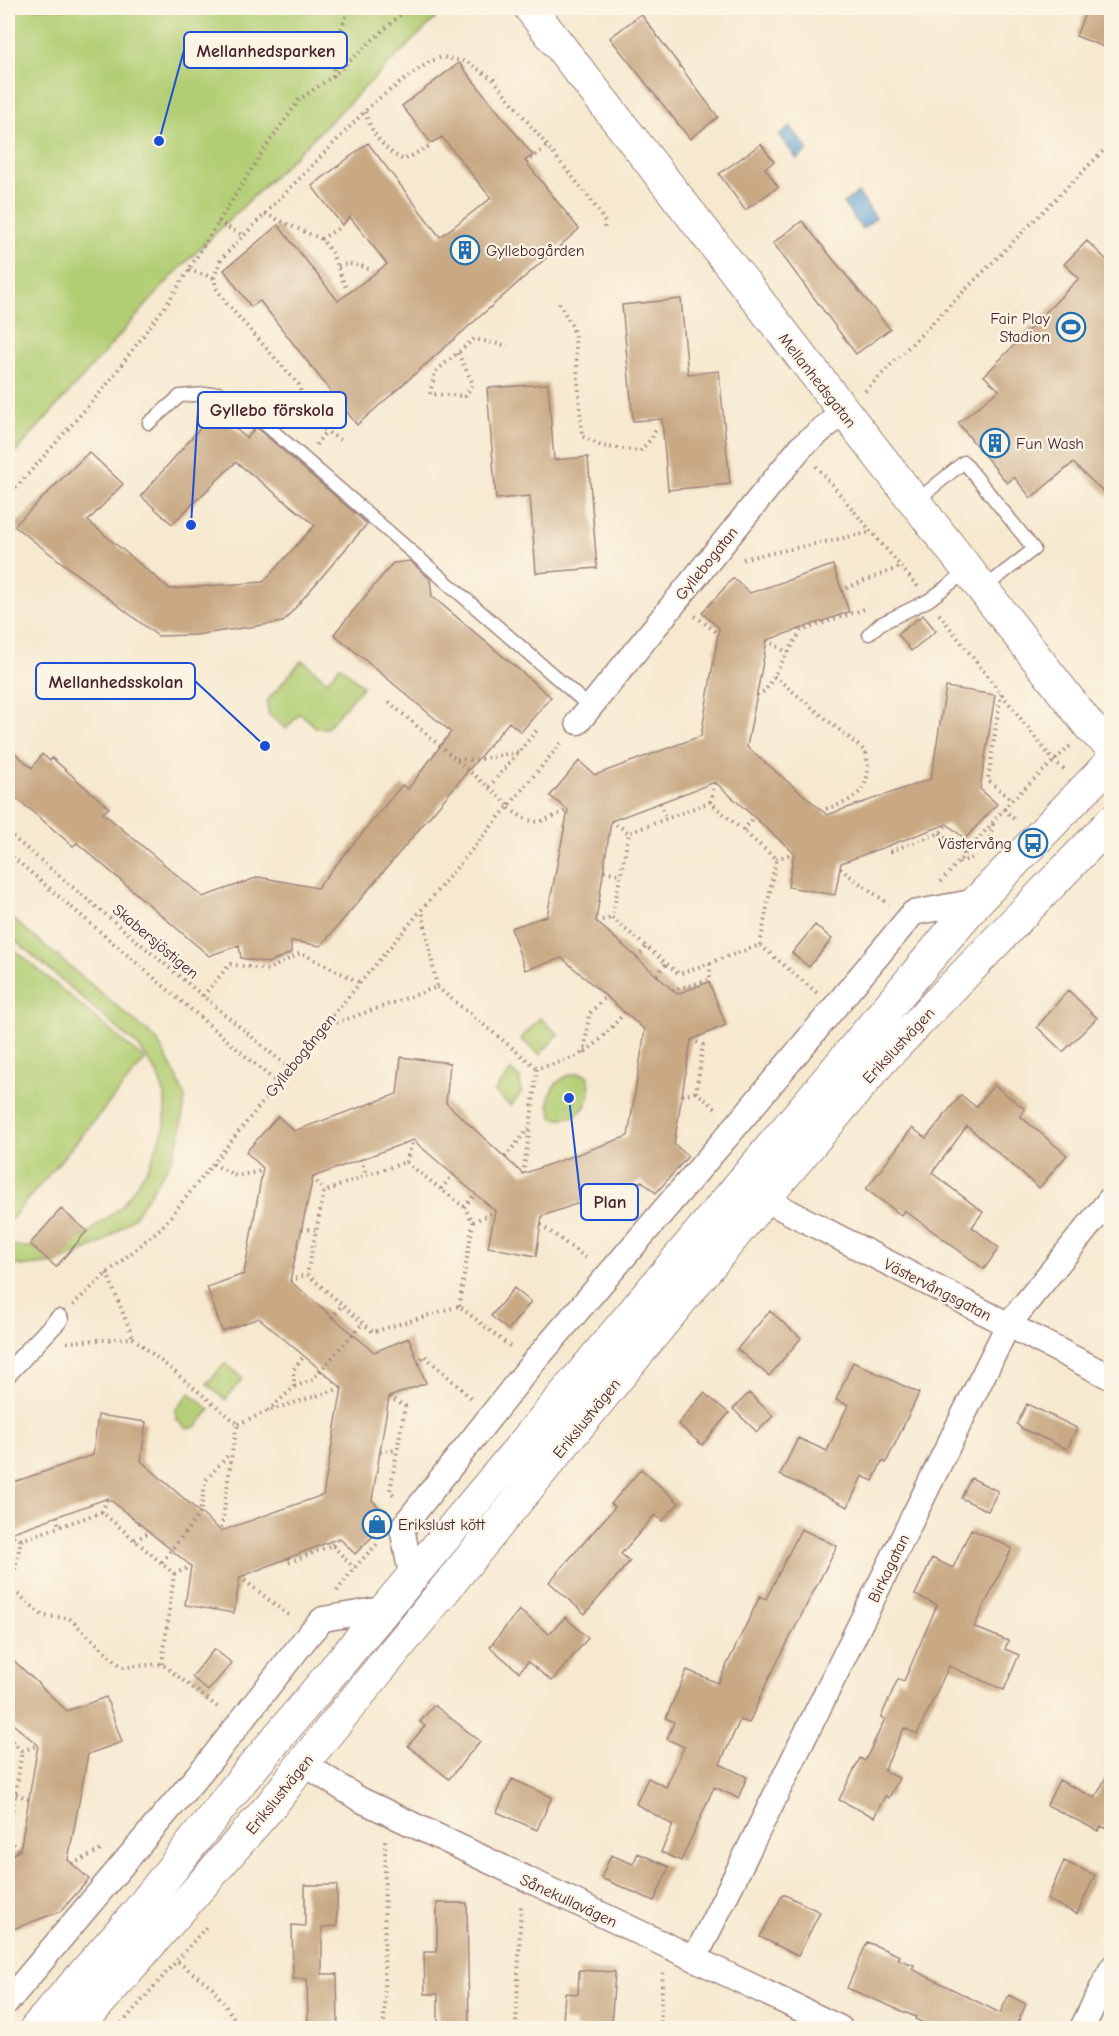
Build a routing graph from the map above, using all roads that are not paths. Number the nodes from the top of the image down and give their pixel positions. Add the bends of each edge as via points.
1 (531, 8) edge
2 (843, 412) junction
3 (149, 423) dead end
4 (914, 502) junction
5 (976, 580) junction
6 (869, 634) dead end
7 (584, 715) joint
8 (1101, 737) edge
9 (1112, 760) edge
10 (1112, 821) edge
11 (977, 901) junction
12 (1112, 1197) edge
13 (764, 1199) junction
14 (59, 1319) road end
15 (1008, 1325) junction
16 (8, 1373) edge
17 (1112, 1378) edge
18 (412, 1579) junction
19 (388, 1608) junction
20 (303, 1763) junction
21 (695, 1958) junction
22 (1112, 1968) edge
23 (8, 2001) edge
24 (36, 2028) edge
25 (77, 2028) edge
26 (840, 2028) edge
27 (1082, 2028) edge

1 - 2 street, Mellanhedsgatan
2 - 4 street, Mellanhedsgatan
2 - 7 street, Gyllebogatan via 801,447
3 - 7 lane via 180,396 219,393 258,418
4 - 5 street, Mellanhedsgatan
4 - 5 lane via 964,462 1034,549
5 - 6 lane via 880,624
5 - 8 street, Mellanhedsgatan
9 - 11 street, Erikslustvägen
10 - 13 street, Erikslustvägen via 882,1060
11 - 18 street, Erikslustvägen
11 - 18 street via 911,916 532,1364 407,1522
12 - 15 street, Birkagatan
13 - 15 street, Västervångsgatan
13 - 20 street, Erikslustvägen
14 - 16 street
15 - 17 street, Västervångsgatan
15 - 21 street, Birkagatan
18 - 19 street, Erikslustvägen
19 - 23 street via 316,1626 240,1725
19 - 24 street, Erikslustvägen
20 - 21 street, Sånekullavägen via 359,1799
20 - 25 street, Erikslustvägen via 272,1804
21 - 26 street, Sånekullavägen
22 - 27 street

